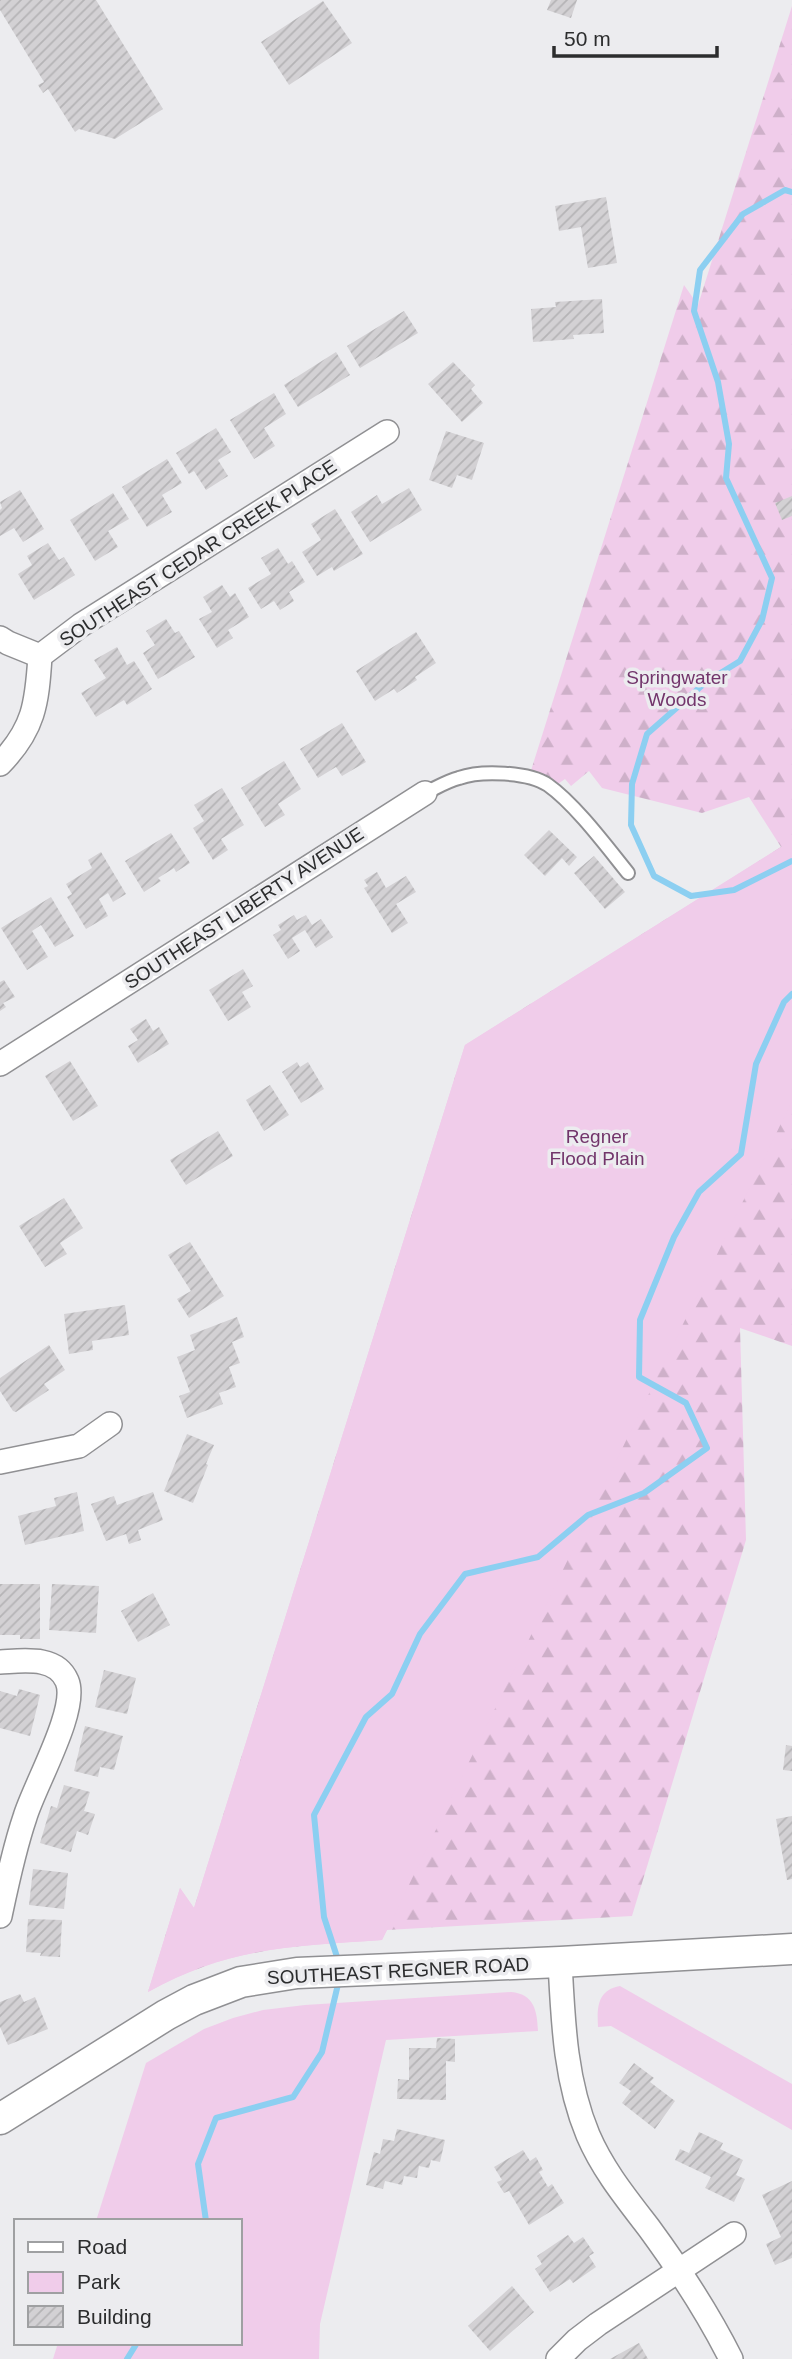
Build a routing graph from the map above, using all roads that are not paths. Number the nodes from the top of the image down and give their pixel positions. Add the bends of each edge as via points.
1 (387, 432) dead end
2 (0, 638) edge
3 (40, 656) junction
4 (0, 764) edge
5 (425, 793) joint
6 (628, 873) dead end
7 (0, 1064) edge
8 (110, 1424) dead end
9 (0, 1462) edge
10 (0, 1662) edge
11 (0, 1916) edge
12 (792, 1949) edge
13 (560, 1962) junction
14 (0, 2119) edge
15 (734, 2234) dead end
16 (678, 2271) junction
17 (558, 2359) edge
18 (731, 2359) edge

1 - 3 street, SOUTHEAST CEDAR CREEK PLACE via 81,625
2 - 3 street
3 - 4 street, SOUTHEAST CEDAR CREEK PLACE via 29,725
5 - 6 lane, SOUTHEAST LIBERTY AVENUE via 468,775 539,780
5 - 7 street, SOUTHEAST LIBERTY AVENUE
8 - 9 street via 79,1447
10 - 11 street via 48,1663 67,1678 71,1693 25,1814
12 - 13 street, SOUTHEAST REGNER ROAD
13 - 14 street, SOUTHEAST REGNER ROAD via 297,1973 242,1982 194,2000
13 - 16 street via 566,2055 588,2135 615,2184
15 - 16 street
16 - 17 street via 577,2340
16 - 18 street

